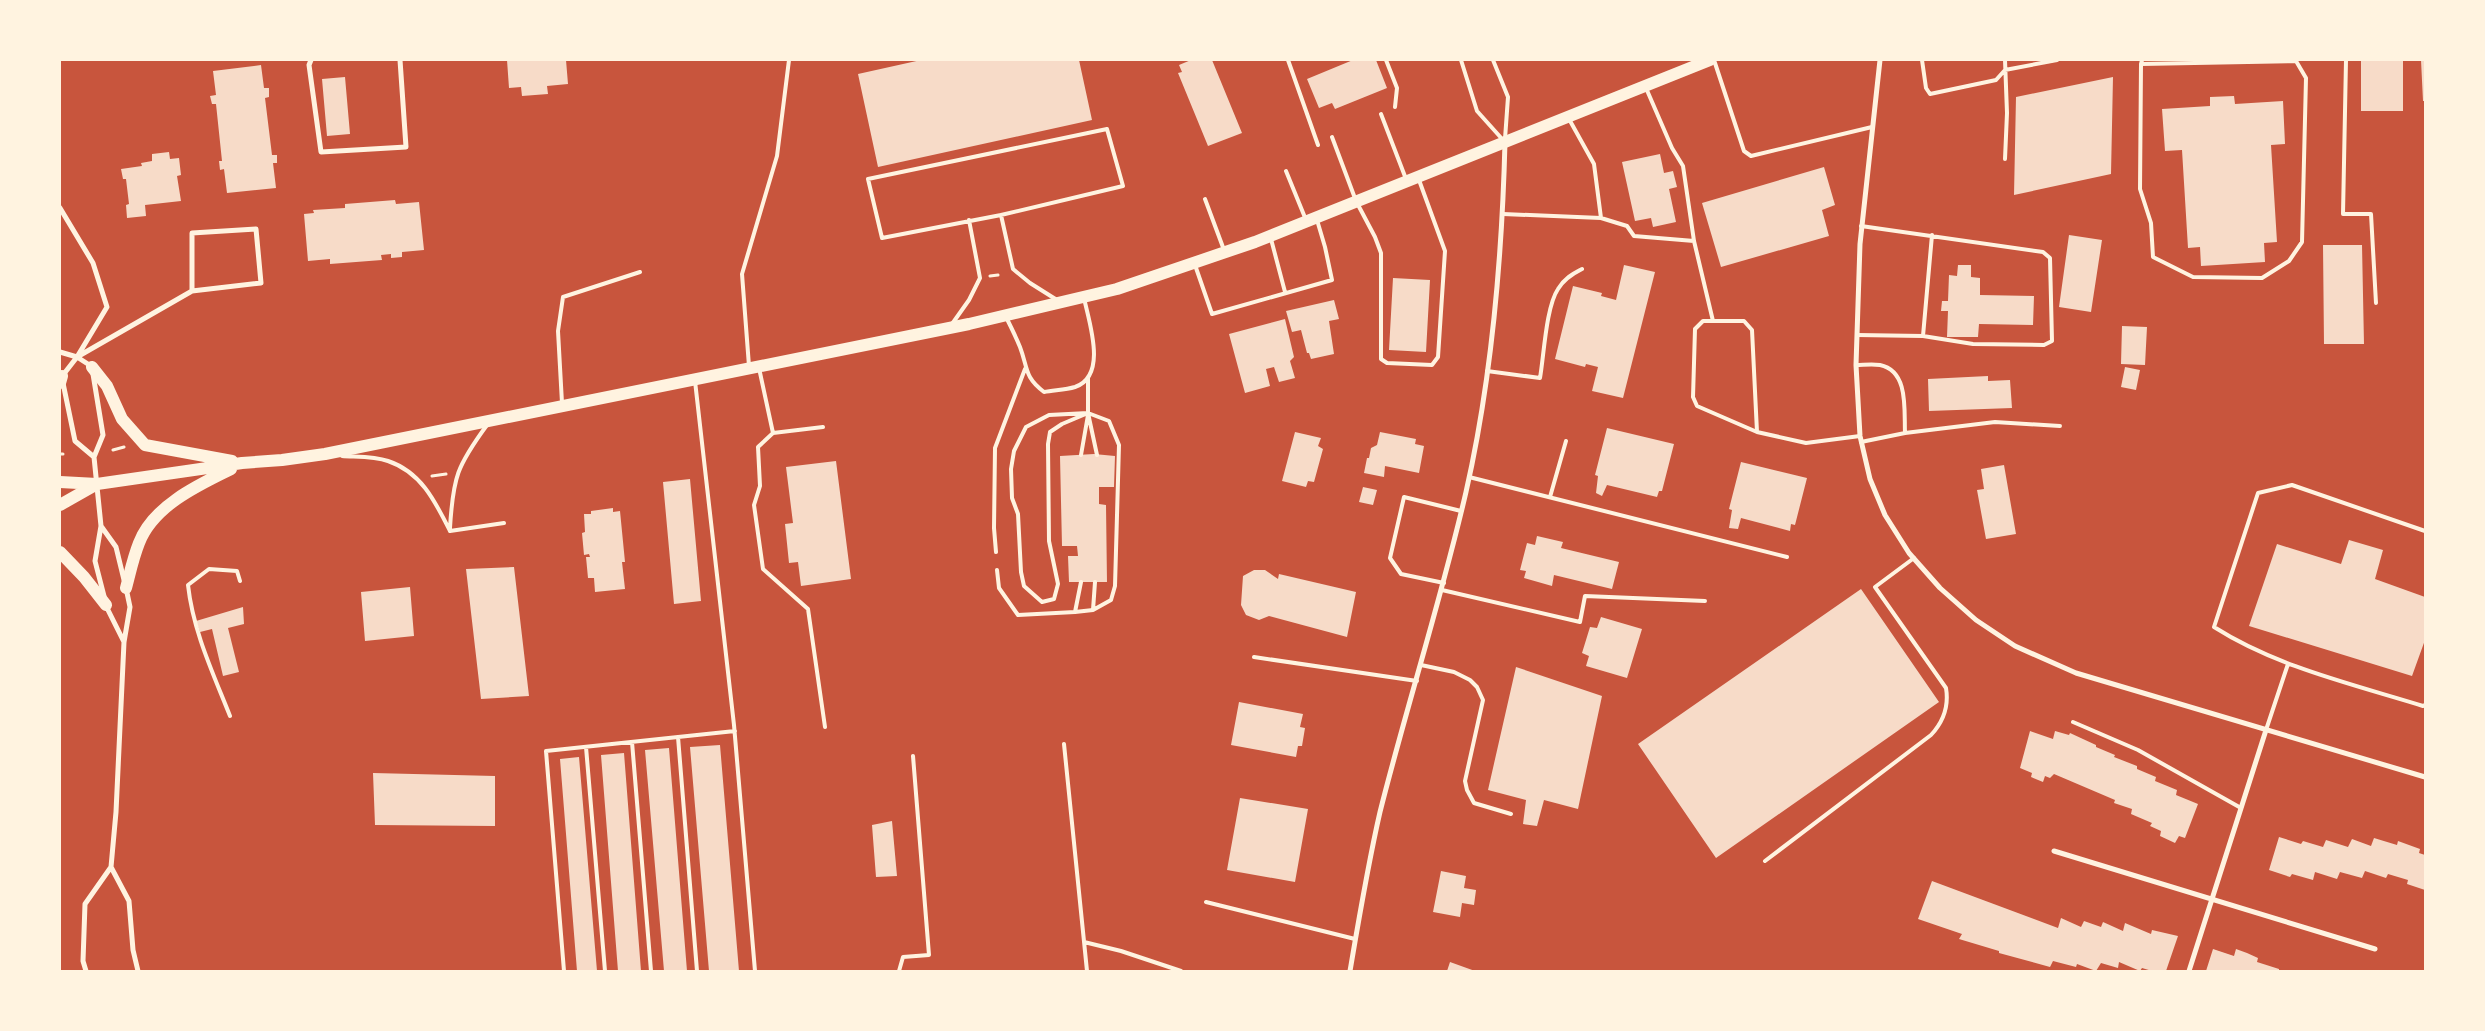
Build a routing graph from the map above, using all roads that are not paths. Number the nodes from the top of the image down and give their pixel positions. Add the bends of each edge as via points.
1 (311, 60) edge
2 (400, 60) edge
3 (788, 60) edge
4 (1288, 60) edge
5 (1386, 60) edge
6 (1461, 60) edge
7 (1493, 60) edge
8 (1710, 60) edge
9 (1714, 60) edge
10 (1880, 60) edge
11 (1922, 60) edge
12 (2005, 60) edge
13 (2057, 60) edge
14 (2346, 60) edge
15 (2142, 62) edge
16 (2004, 70) junction
17 (1645, 86) junction
18 (1395, 107) dead end
19 (1381, 114) dead end
20 (1568, 117) junction
21 (1872, 127) junction
22 (1332, 137) dead end
23 (1505, 142) junction
24 (1318, 145) dead end
25 (2005, 159) dead end
26 (1286, 171) dead end
27 (1412, 179) junction
28 (1205, 198) dead end
29 (1356, 201) junction
30 (60, 208) edge
31 (1001, 214) junction
32 (1503, 214) junction
33 (1601, 218) junction
34 (969, 220) junction
35 (1311, 220) junction
36 (1861, 226) junction
37 (1932, 235) junction
38 (1270, 236) junction
39 (1694, 241) junction
40 (1224, 253) junction
41 (1194, 263) junction
42 (1582, 269) dead end
43 (640, 272) dead end
44 (192, 291) junction
45 (1285, 292) junction
46 (1084, 297) junction
47 (1061, 302) junction
48 (2376, 303) dead end
49 (1005, 315) junction
50 (1713, 321) junction
51 (948, 328) junction
52 (1857, 335) junction
53 (1923, 336) junction
54 (60, 352) edge
55 (78, 357) junction
56 (1856, 365) junction
57 (92, 366) junction
58 (754, 367) junction
59 (1025, 369) junction
60 (1487, 372) junction
61 (694, 378) junction
62 (1088, 378) junction
63 (61, 380) edge
64 (562, 405) junction
65 (1088, 413) junction
66 (492, 419) junction
67 (2060, 426) dead end
68 (824, 427) dead end
69 (1757, 432) junction
70 (773, 433) junction
71 (1905, 433) junction
72 (1861, 439) junction
73 (1566, 441) dead end
74 (325, 454) junction
75 (1081, 455) dead end
76 (1097, 455) dead end
77 (94, 457) junction
78 (242, 463) junction
79 (1469, 477) junction
80 (60, 482) edge
81 (97, 484) junction
82 (1550, 497) junction
83 (60, 505) edge
84 (1461, 511) junction
85 (504, 523) dead end
86 (101, 526) junction
87 (450, 530) junction
88 (2425, 531) edge
89 (60, 552) edge
90 (996, 552) dead end
91 (1787, 557) dead end
92 (1914, 558) junction
93 (997, 570) dead end
94 (240, 581) dead end
95 (1081, 582) dead end
96 (1095, 582) dead end
97 (1444, 583) junction
98 (126, 588) junction
99 (1442, 590) junction
100 (1705, 601) dead end
101 (1042, 602) junction
102 (106, 605) junction
103 (1093, 610) junction
104 (1075, 612) junction
105 (1043, 613) junction
106 (124, 642) junction
107 (1254, 657) dead end
108 (2288, 664) junction
109 (1421, 665) junction
110 (1417, 681) junction
111 (2425, 705) edge
112 (230, 716) dead end
113 (2073, 722) dead end
114 (824, 727) dead end
115 (2266, 730) junction
116 (735, 731) junction
117 (678, 737) junction
118 (632, 742) junction
119 (1064, 744) dead end
120 (586, 747) junction
121 (913, 756) dead end
122 (2425, 777) edge
123 (2241, 808) junction
124 (1510, 814) dead end
125 (2054, 851) dead end
126 (1764, 861) dead end
127 (110, 866) junction
128 (2212, 899) junction
129 (1206, 902) dead end
130 (1355, 938) junction
131 (1084, 942) junction
132 (2376, 949) dead end
133 (86, 971) edge
134 (138, 971) edge
135 (564, 971) edge
136 (605, 971) edge
137 (651, 971) edge
138 (697, 971) edge
139 (755, 971) edge
140 (899, 971) edge
141 (1087, 971) edge
142 (1181, 971) edge
143 (1350, 971) edge
144 (2189, 971) edge

1 - 2 street via 309,65 321,152 406,147
3 - 58 lane via 778,156 742,274
4 - 24 lane
5 - 18 lane via 1397,88
6 - 23 lane via 1478,111
7 - 23 lane via 1508,97
8 - 17 main road
9 - 21 lane via 1744,151 1751,156
10 - 21 street
11 - 16 lane via 1926,88 1930,94 1996,80
12 - 16 lane
13 - 16 lane
14 - 48 lane via 2343,214 2371,214
15 - 15 lane via 2140,190 2150,223 2153,257 2193,277 2262,278 2289,261 2302,242 2306,78 2296,61
16 - 25 lane via 2007,113
17 - 20 main road
17 - 39 lane via 1683,166
19 - 27 lane
20 - 23 main road
20 - 33 lane via 1594,164
21 - 36 street
22 - 29 lane
23 - 27 main road
23 - 32 street
26 - 35 lane
27 - 29 main road
27 - 29 lane via 1445,251 1438,357 1432,365 1387,363 1381,359 1381,254
28 - 40 lane
29 - 35 main road
30 - 55 street via 93,264 107,307
31 - 34 lane
31 - 34 lane via 1123,186 1107,129 868,179 882,238
31 - 47 lane via 1013,269
32 - 33 lane
32 - 60 street
33 - 39 lane via 1627,226 1634,236
34 - 51 lane via 980,278 969,300
35 - 38 main road
35 - 45 lane via 1325,247 1332,280
36 - 37 lane
36 - 52 street
37 - 53 lane
37 - 53 lane via 2043,252 2050,258 2052,341 2044,345 1973,344
38 - 40 main road
38 - 45 lane
39 - 50 lane
40 - 41 main road
41 - 45 lane via 1212,314
41 - 46 main road
42 - 60 lane via 1568,276 1557,290 1540,378
43 - 64 lane via 563,296 558,331
44 - 44 street via 192,233 256,229 261,283
44 - 55 street
46 - 47 main road
46 - 62 lane via 1095,352
47 - 49 main road
49 - 51 main road
49 - 59 lane via 1021,348
50 - 69 lane via 1744,321 1752,330
50 - 69 lane via 1703,321 1695,329 1693,397 1697,406
51 - 58 main road
52 - 53 lane
52 - 56 street
54 - 55 street
55 - 57 street
55 - 63 street
56 - 71 lane via 1879,365 1892,370 1902,385
56 - 72 street
57 - 77 street via 103,435
57 - 78 main road via 107,386 122,419 145,445
58 - 61 main road
58 - 70 lane
59 - 62 lane via 1032,383 1044,392 1076,386
59 - 90 lane via 995,448
60 - 79 street
61 - 64 main road
61 - 116 lane
62 - 65 lane
63 - 77 street via 75,441
64 - 66 main road
65 - 75 lane
65 - 76 lane
65 - 101 lane via 1050,432 1049,541 1058,584 1054,599
65 - 101 lane via 1049,415 1041,419 1026,427 1014,451 1012,498 1020,529 1020,572 1024,586
65 - 103 lane via 1109,421 1119,445 1115,586 1112,600
66 - 74 main road
66 - 87 lane via 467,452 457,472
67 - 71 lane via 1995,422
68 - 70 lane
69 - 72 lane via 1806,443
70 - 114 lane via 758,447 760,486 754,505 762,569 808,609
71 - 72 lane
72 - 92 street via 1870,479 1885,515
73 - 82 lane
74 - 78 main road
74 - 87 lane via 388,461 420,479
77 - 81 street
78 - 81 main road
78 - 98 main road via 190,489 154,519 139,542
79 - 82 lane
79 - 84 street
80 - 81 main road
81 - 83 main road
81 - 86 street
82 - 91 lane
84 - 97 street
84 - 97 lane via 1404,497 1390,558 1401,574
85 - 87 lane
86 - 98 street via 116,547
86 - 102 street via 95,561
88 - 108 lane via 2292,485 2258,493 2214,626
89 - 102 main road
92 - 115 street via 1940,588 1976,620 2015,646 2076,673
92 - 126 lane via 1875,587 1946,688 1948,700 1940,726
93 - 105 lane via 999,588 1018,615
94 - 112 lane via 237,571 209,569 188,586 202,647
95 - 104 lane
96 - 103 lane
97 - 99 street
98 - 106 street via 130,607
99 - 100 lane via 1580,622 1585,596
99 - 109 street
101 - 105 lane
102 - 106 street
103 - 104 lane
104 - 105 lane
106 - 127 street via 117,802
107 - 110 lane
108 - 111 lane
108 - 115 lane
109 - 110 street
109 - 124 lane via 1454,672 1478,687 1483,700 1465,781 1467,790 1474,803
110 - 130 street via 1380,813
113 - 123 lane via 2138,750
115 - 122 street
115 - 123 street
116 - 117 lane
116 - 139 lane
117 - 118 lane
117 - 138 lane
118 - 120 lane
118 - 137 lane
119 - 131 lane
120 - 135 lane via 546,752
120 - 136 lane
121 - 140 lane via 929,955 903,957
123 - 128 street
125 - 128 street
127 - 133 street via 85,904 83,961
127 - 134 street via 129,900
128 - 132 street
128 - 144 street
129 - 130 lane
130 - 143 street
131 - 141 lane
131 - 142 lane

